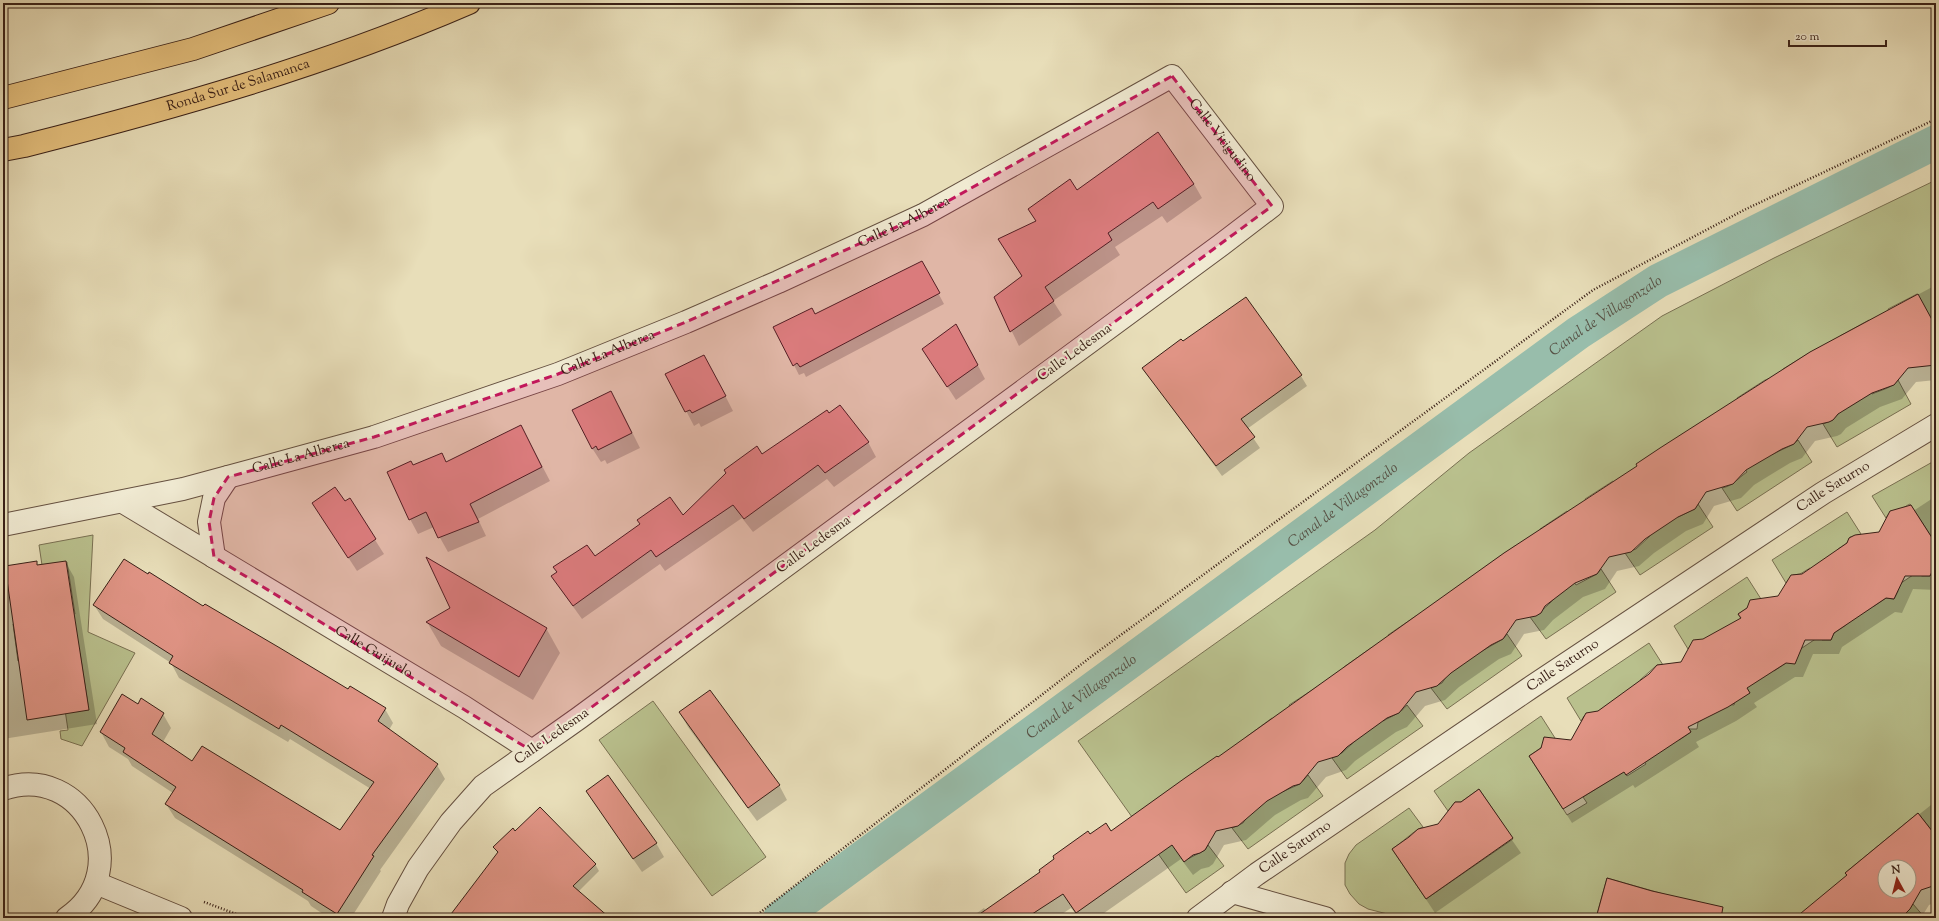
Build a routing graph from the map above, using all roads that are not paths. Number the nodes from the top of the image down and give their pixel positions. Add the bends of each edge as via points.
1 (328, 3) edge
2 (469, 3) edge
3 (1172, 76) joint
4 (3, 98) edge
5 (3, 150) edge
6 (1272, 206) joint
7 (1936, 425) edge
8 (228, 477) junction
9 (123, 502) junction
10 (3, 525) edge
11 (214, 557) junction
12 (532, 751) junction
13 (3, 789) edge
14 (96, 883) junction
15 (1232, 892) junction
16 (67, 918) edge
17 (181, 918) edge
18 (393, 918) edge
19 (1198, 918) edge
20 (1325, 918) edge

1 - 4 highway via 192,49
2 - 5 highway, Ronda Sur de Salamanca via 416,26 274,75 163,110
3 - 6 street, Calle Vitigudino
3 - 8 street, Calle La Alberca via 923,215 686,322 558,374 382,435
6 - 12 street, Calle Ledesma via 883,495
7 - 15 street, Calle Saturno via 1823,493 1530,688
8 - 9 street, Calle La Alberca
8 - 11 street via 214,498 209,522
9 - 10 street, Calle La Alberca
9 - 11 street, Calle Guijuelo
11 - 12 street, Calle Guijuelo
12 - 18 street, Calle Ledesma via 483,786 451,822 418,868
13 - 14 street via 26,784 43,786 59,792 83,810 91,820 98,837 100,870
14 - 16 street via 88,899
14 - 17 street
15 - 19 street, Calle Saturno
15 - 20 street

